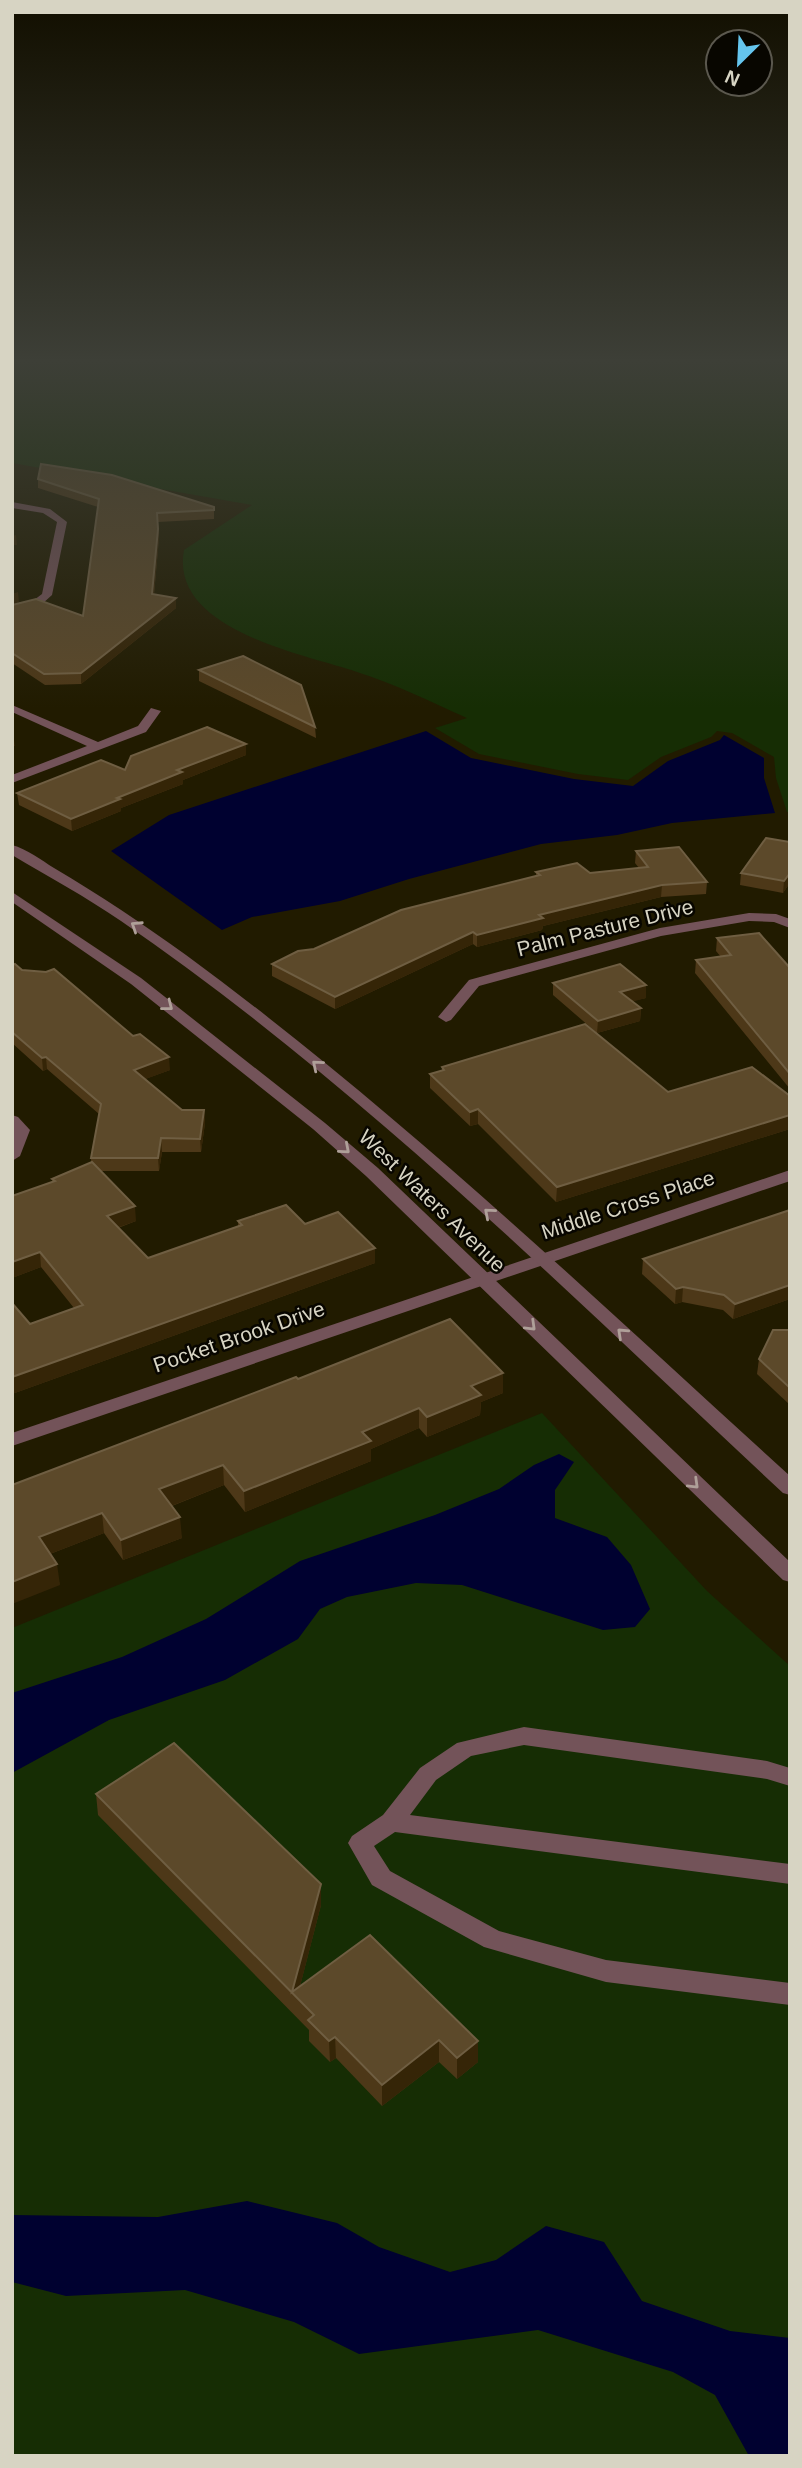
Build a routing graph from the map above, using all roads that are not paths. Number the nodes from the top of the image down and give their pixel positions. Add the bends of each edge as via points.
1 (12, 505) edge
2 (12, 611) edge
3 (12, 708) edge
4 (155, 711) dead end
5 (97, 746) junction
6 (12, 779) edge
7 (12, 849) edge
8 (12, 896) edge
9 (790, 924) edge
10 (446, 1017) dead end
11 (12, 1120) edge
12 (12, 1156) edge
13 (790, 1175) edge
14 (540, 1258) junction
15 (481, 1278) junction
16 (12, 1440) edge
17 (790, 1488) edge
18 (790, 1575) edge
19 (790, 1777) edge
20 (391, 1822) junction
21 (790, 1874) edge
22 (790, 1994) edge

1 - 2 street via 43,510 62,522 47,594 38,603
3 - 5 street
4 - 5 street via 142,729
5 - 6 street
14 -> 7 street, West Waters Avenue via 257,1015 140,928
8 -> 15 street, West Waters Avenue via 136,981 318,1126
9 - 10 street, Palm Pasture Drive via 776,918 748,917 660,932 500,975 474,983
11 - 12 street via 22,1129
13 - 14 street, Middle Cross Place
14 - 15 street, Middle Cross Place
17 -> 14 street, West Waters Avenue
15 - 16 street, Pocket Brook Drive
15 -> 18 street, West Waters Avenue
19 - 20 street via 767,1770 524,1737 465,1749 428,1774
20 - 21 street
20 - 22 street via 360,1843 381,1878 493,1940 606,1971

